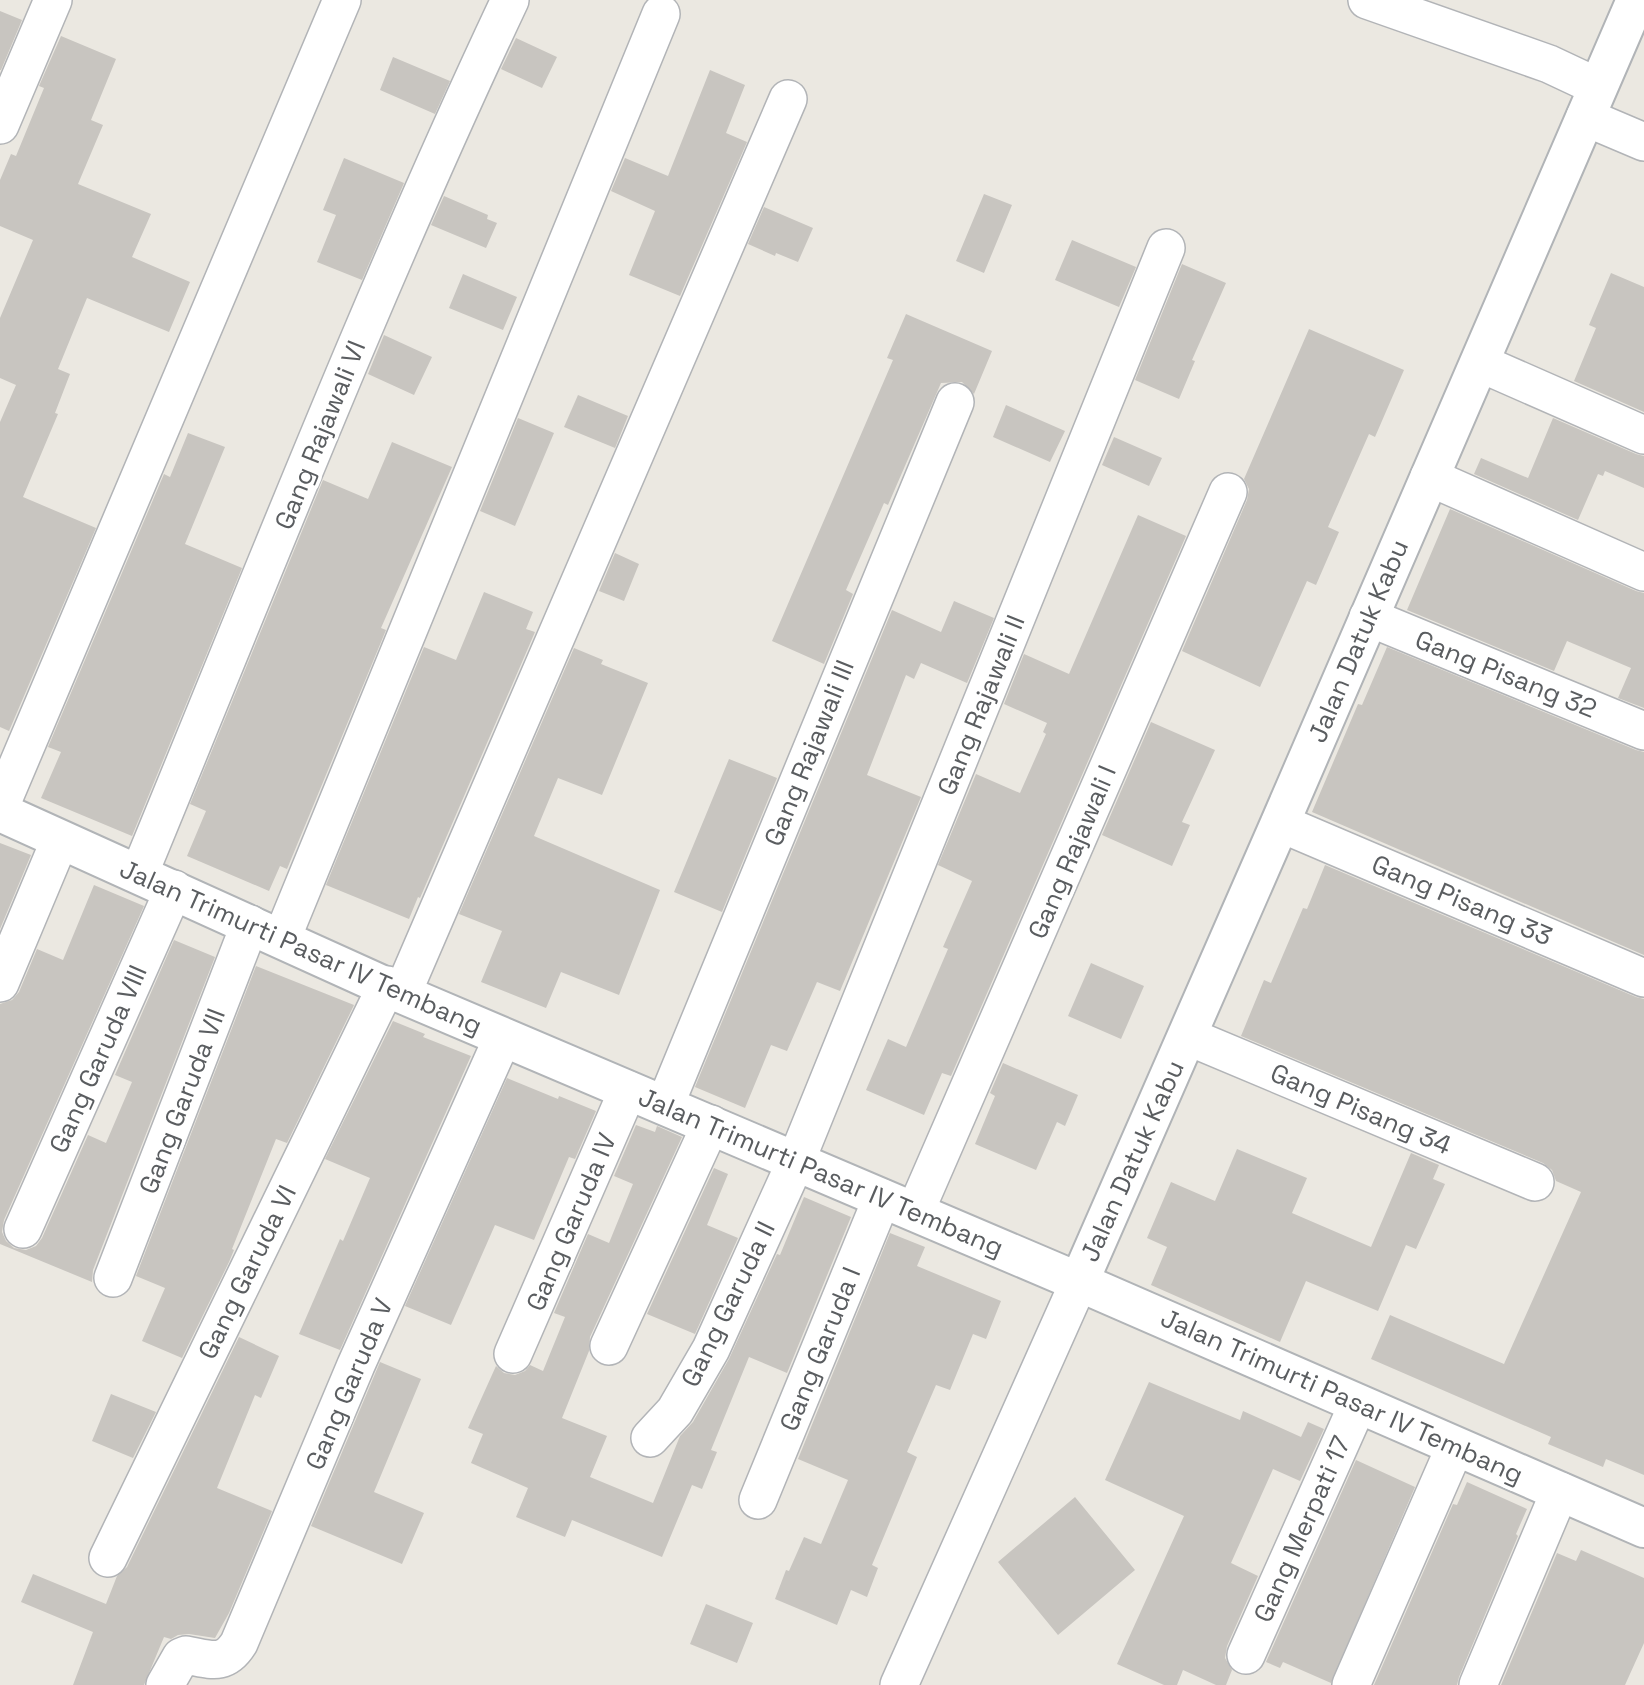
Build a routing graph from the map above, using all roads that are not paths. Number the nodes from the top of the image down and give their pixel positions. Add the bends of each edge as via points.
1 (53, 0) edge
2 (342, 0) edge
3 (510, 0) edge
4 (1367, 0) edge
5 (1636, 0) edge
6 (661, 14) dead end
7 (788, 99) dead end
8 (1591, 102) junction
9 (0, 125) edge
10 (1644, 142) edge
11 (1167, 248) dead end
12 (1480, 363) junction
13 (955, 402) dead end
14 (1644, 435) edge
15 (1429, 477) junction
16 (1228, 492) dead end
17 (1644, 572) edge
18 (1368, 617) junction
19 (1644, 731) edge
20 (0, 809) edge
21 (1280, 823) junction
22 (60, 841) junction
23 (139, 874) junction
24 (174, 889) junction
25 (266, 931) junction
26 (1644, 978) edge
27 (0, 983) edge
28 (394, 989) junction
29 (1187, 1036) junction
30 (503, 1037) junction
31 (628, 1090) junction
32 (665, 1105) junction
33 (711, 1124) junction
34 (796, 1161) junction
35 (1535, 1182) dead end
36 (899, 1205) junction
37 (23, 1229) dead end
38 (113, 1279) dead end
39 (1079, 1282) junction
40 (609, 1346) dead end
41 (513, 1354) dead end
42 (1358, 1404) junction
43 (650, 1438) dead end
44 (1455, 1447) junction
45 (1560, 1491) junction
46 (758, 1500) dead end
47 (1644, 1528) edge
48 (108, 1558) dead end
49 (1246, 1654) dead end
50 (165, 1685) edge
51 (899, 1685) edge
52 (1351, 1685) edge
53 (1478, 1685) edge

1 - 9 street
2 - 20 street
3 - 23 street, Gang Rajawali VI via 422,191
4 - 8 street via 1549,64
5 - 8 street, Jalan Datuk Kabu
6 - 25 street, Gang Garuda VII
7 - 28 street, Gang Garuda VI
8 - 10 street
8 - 12 street, Jalan Datuk Kabu
11 - 34 street, Gang Rajawali II
12 - 14 street
12 - 15 street, Jalan Datuk Kabu
13 - 32 street, Gang Rajawali III
15 - 17 street
15 - 18 street, Jalan Datuk Kabu
16 - 36 street, Gang Rajawali I
18 - 19 street, Gang Pisang 32
18 - 21 street, Jalan Datuk Kabu
20 - 22 street, Jalan Trimurti Pasar IV Tembang
21 - 26 street, Gang Pisang 33
21 - 29 street, Jalan Datuk Kabu
22 - 23 street, Jalan Trimurti Pasar IV Tembang
22 - 27 street
23 - 24 street, Jalan Trimurti Pasar IV Tembang
24 - 25 street, Jalan Trimurti Pasar IV Tembang
24 - 37 street, Gang Garuda VIII
25 - 28 street, Jalan Trimurti Pasar IV Tembang
25 - 38 street, Gang Garuda VII
28 - 30 street, Jalan Trimurti Pasar IV Tembang
28 - 48 street, Gang Garuda VI
29 - 35 street, Gang Pisang 34
29 - 39 street, Jalan Datuk Kabu
30 - 31 street, Jalan Trimurti Pasar IV Tembang
30 - 50 street, Gang Garuda V via 356,1365 239,1643 233,1653 218,1661 181,1657
31 - 32 street, Jalan Trimurti Pasar IV Tembang
31 - 41 street, Gang Garuda IV
32 - 33 street, Jalan Trimurti Pasar IV Tembang
33 - 34 street, Jalan Trimurti Pasar IV Tembang
33 - 40 street
34 - 36 street, Jalan Trimurti Pasar IV Tembang
34 - 43 street, Gang Garuda II via 711,1349 675,1411
36 - 39 street, Jalan Trimurti Pasar IV Tembang
36 - 46 street, Gang Garuda I
39 - 42 street, Jalan Trimurti Pasar IV Tembang
39 - 51 street
42 - 44 street, Jalan Trimurti Pasar IV Tembang
42 - 49 street, Gang Merpati 17
44 - 45 street, Jalan Trimurti Pasar IV Tembang
44 - 52 street
45 - 47 street, Jalan Trimurti Pasar IV Tembang
45 - 53 street

